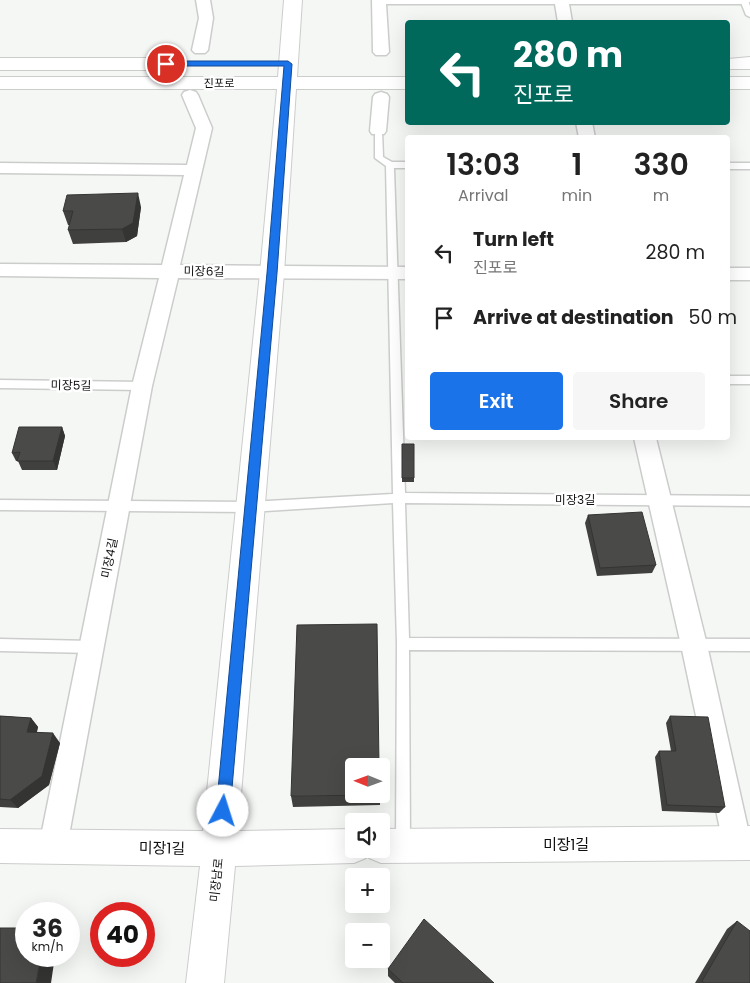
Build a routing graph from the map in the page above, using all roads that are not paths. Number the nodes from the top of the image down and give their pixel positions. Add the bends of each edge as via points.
1 (203, 0) edge
2 (293, 0) edge
3 (562, 0) edge
4 (744, 0) edge
5 (379, 5) edge
6 (750, 15) edge
7 (565, 20) edge
8 (385, 58) joint
9 (193, 60) joint
10 (0, 64) edge
11 (365, 64) dead end
12 (730, 64) edge
13 (750, 64) edge
14 (288, 68) junction
15 (0, 83) edge
16 (405, 83) edge
17 (730, 83) edge
18 (750, 83) edge
19 (190, 94) dead end
20 (380, 97) dead end
21 (378, 131) joint
22 (390, 165) junction
23 (405, 165) edge
24 (730, 166) edge
25 (750, 166) edge
26 (0, 168) edge
27 (194, 170) junction
28 (0, 270) edge
29 (170, 270) junction
30 (272, 273) junction
31 (400, 273) edge
32 (730, 274) edge
33 (750, 274) edge
34 (402, 378) edge
35 (730, 380) edge
36 (750, 380) edge
37 (0, 384) edge
38 (142, 386) junction
39 (645, 440) edge
40 (400, 498) junction
41 (660, 500) junction
42 (750, 500) edge
43 (0, 505) edge
44 (119, 506) junction
45 (250, 507) junction
46 (403, 644) junction
47 (0, 645) edge
48 (694, 645) junction
49 (750, 645) edge
50 (92, 647) junction
51 (744, 843) edge
52 (392, 845) edge
53 (0, 846) edge
54 (53, 846) junction
55 (345, 846) edge
56 (219, 849) junction
57 (205, 983) edge

1 - 9 street via 206,16
2 - 14 street, 미장남로
3 - 4 street
3 - 5 street
3 - 7 street
4 - 6 lane
5 - 8 street
8 - 11 street
9 - 10 street
12 - 13 street
14 - 15 street, 진포로
14 - 16 street, 진포로
14 - 30 street, 미장남로
17 - 18 street
19 - 27 street, 미장4길 via 204,128
20 - 21 street
21 - 22 lane via 379,158
22 - 23 lane
22 - 31 lane
24 - 25 lane
26 - 27 street
27 - 29 street, 미장4길
28 - 29 street, 미장6길
29 - 30 street, 미장6길
29 - 38 street, 미장4길
30 - 31 street, 미장6길
30 - 45 street, 미장남로
31 - 34 lane
32 - 33 street
34 - 40 lane
35 - 36 lane
37 - 38 lane, 미장5길
38 - 44 street, 미장4길
39 - 41 street
40 - 41 lane, 미장3길
40 - 45 lane, 미장3길
40 - 46 lane
41 - 42 lane, 미장3길
41 - 48 street
43 - 44 lane
44 - 45 lane, 미장3길
44 - 50 street, 미장4길
45 - 56 street, 미장남로
46 - 48 lane
46 - 52 lane
47 - 50 lane
48 - 49 lane
48 - 51 street
50 - 54 street, 미장4길
51 - 52 street, 미장1길
53 - 54 street, 미장1길
54 - 56 street, 미장1길
55 - 56 street, 미장1길
56 - 57 street, 미장남로

